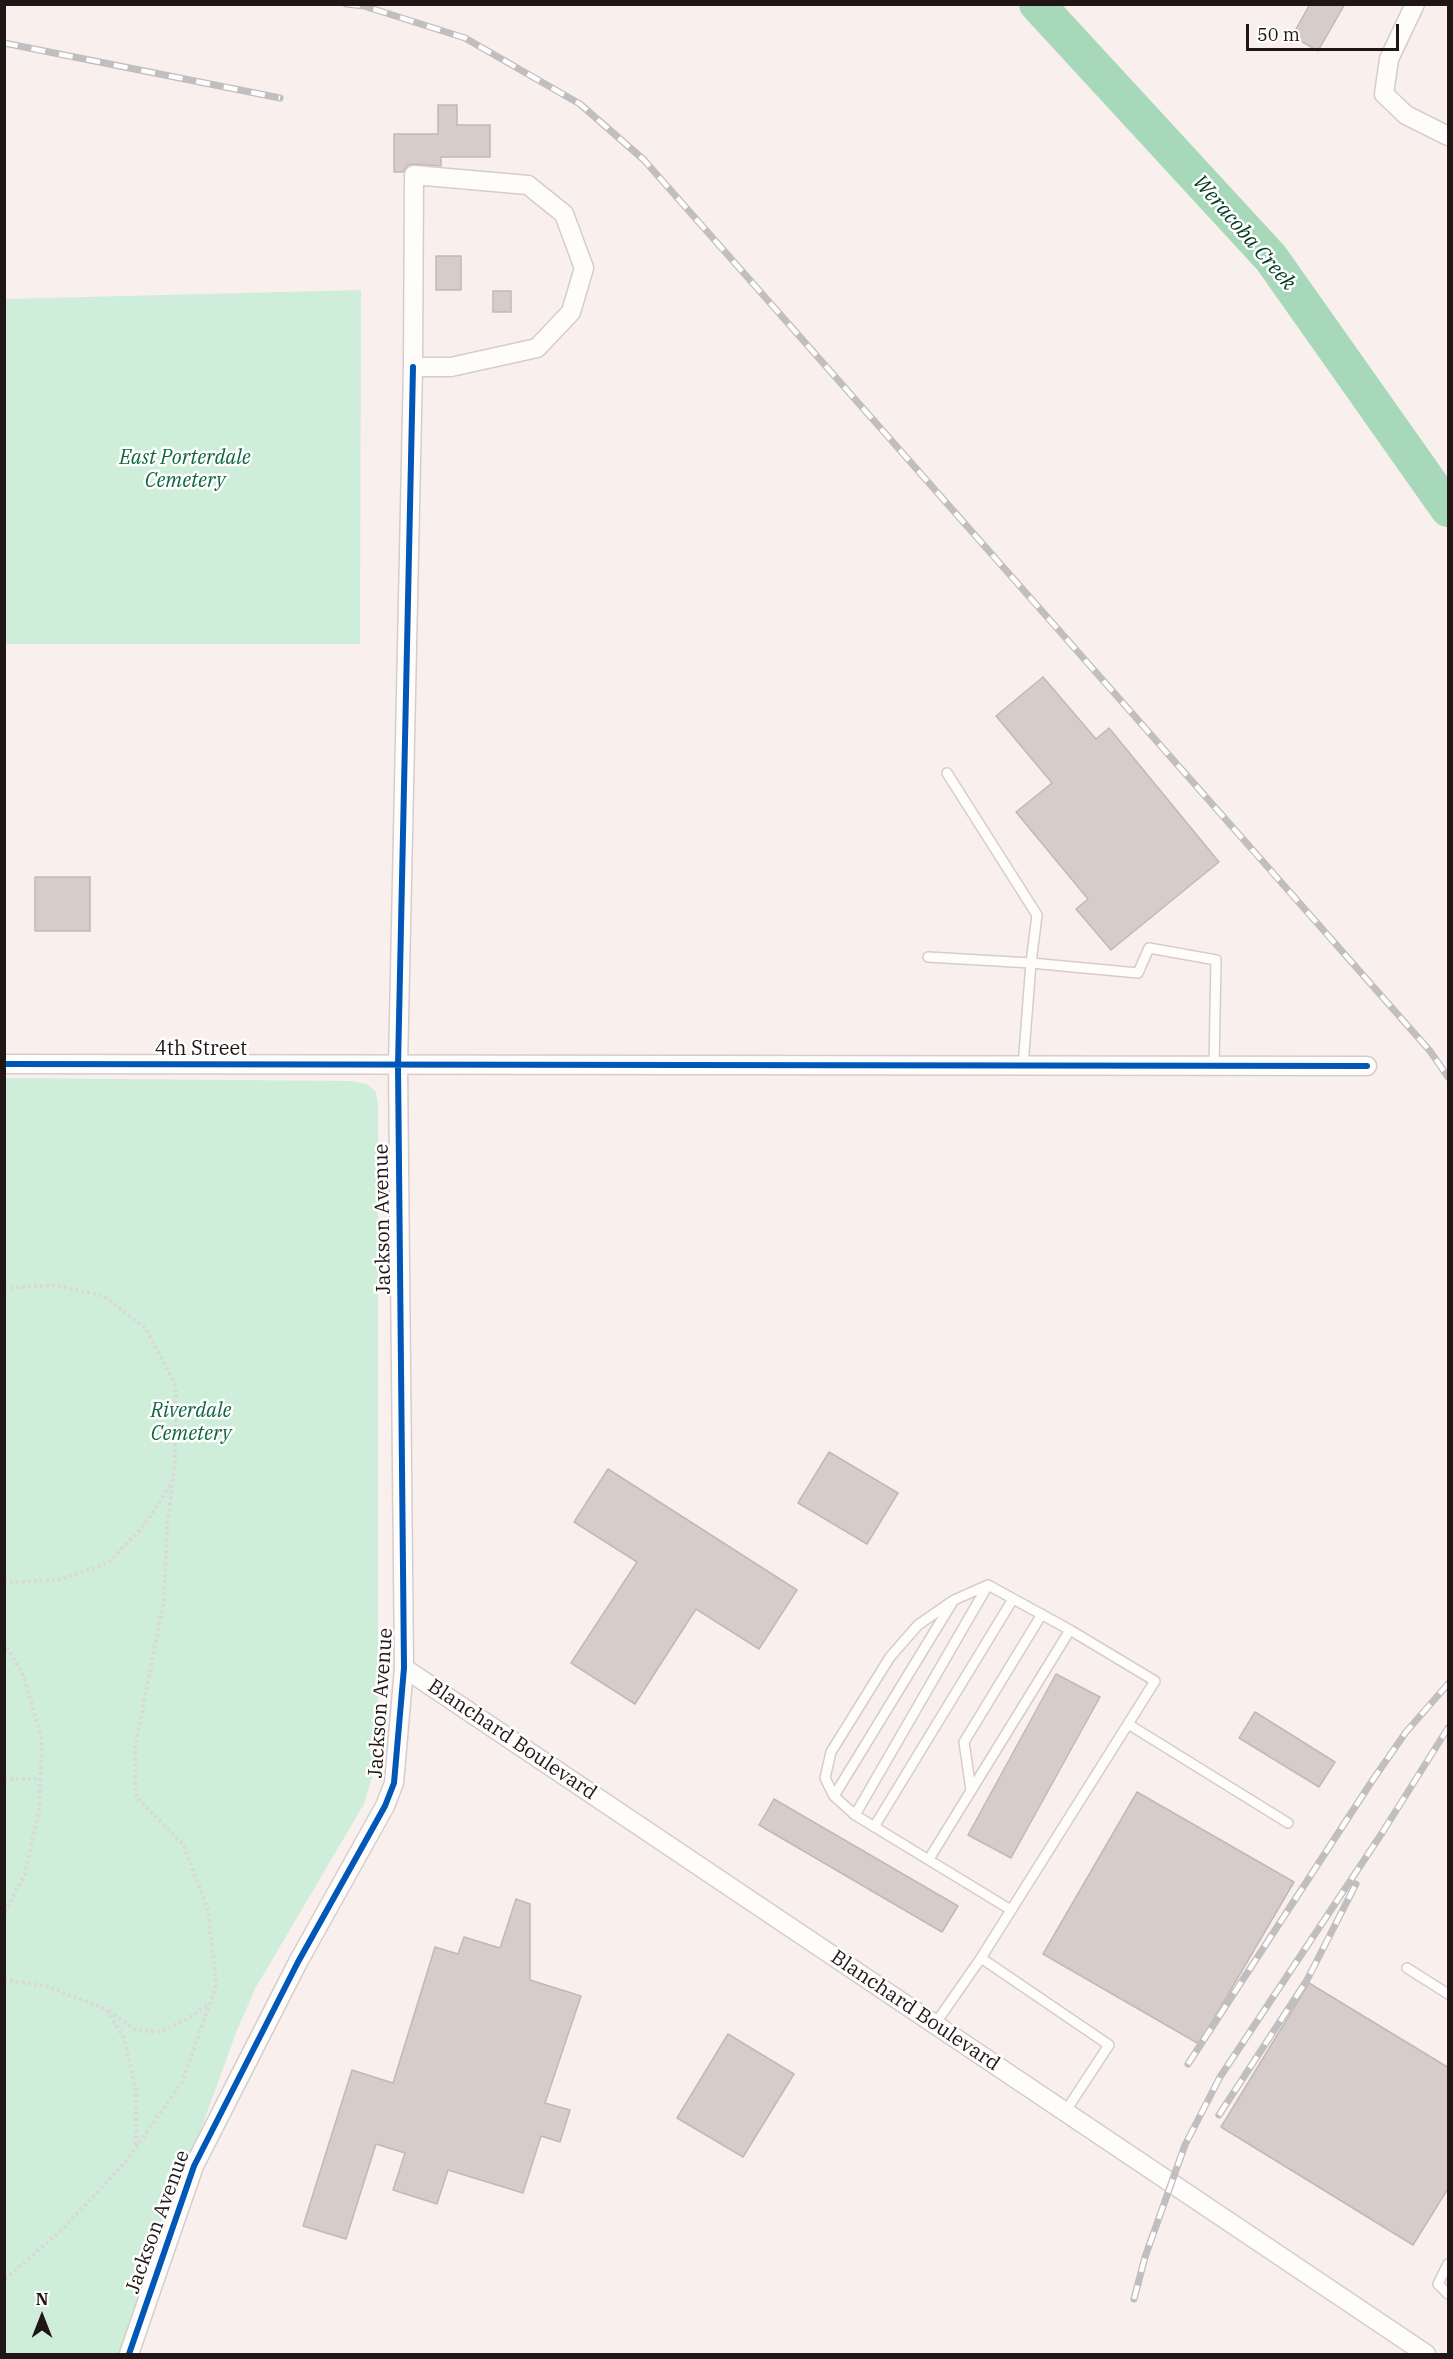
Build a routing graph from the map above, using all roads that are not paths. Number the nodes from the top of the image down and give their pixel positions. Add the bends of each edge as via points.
1 (1415, 4) edge
2 (1449, 136) edge
3 (413, 367) junction
4 (946, 773) dead end
5 (928, 957) dead end
6 (1030, 963) junction
7 (4, 1064) edge
8 (398, 1066) junction
9 (1023, 1066) junction
10 (1214, 1066) junction
11 (1367, 1066) dead end
12 (988, 1585) junction
13 (1013, 1599) junction
14 (954, 1600) junction
15 (1041, 1614) junction
16 (1070, 1630) junction
17 (404, 1668) junction
18 (1128, 1724) junction
19 (971, 1791) junction
20 (834, 1796) junction
21 (855, 1815) junction
22 (1288, 1823) dead end
23 (874, 1827) junction
24 (929, 1859) junction
25 (1011, 1910) junction
26 (981, 1958) junction
27 (1407, 1968) dead end
28 (1449, 1994) edge
29 (935, 2024) junction
30 (1065, 2112) junction
31 (1449, 2264) edge
32 (1449, 2294) edge
33 (129, 2355) edge
34 (1426, 2355) edge

1 - 2 street via 1389,60 1384,94 1406,115
3 - 3 street, Jackson Avenue via 414,175 528,185 564,214 584,268 571,312 537,348 451,367
3 - 8 street, Jackson Avenue
4 - 6 lane via 1037,915
5 - 6 lane
6 - 9 lane
6 - 10 lane via 1138,973 1149,948 1216,960
7 - 8 street, 4th Street
8 - 9 street, 4th Street
8 - 17 street, Jackson Avenue
9 - 10 street, 4th Street
10 - 11 street, 4th Street
12 - 13 lane
12 - 14 lane
12 - 21 lane
13 - 15 lane
13 - 23 lane
14 - 20 lane
14 - 20 lane via 918,1625 890,1657 831,1752 825,1778
15 - 16 lane
15 - 19 lane via 963,1742
16 - 18 lane via 1155,1681
16 - 19 lane
17 - 29 street, Blanchard Boulevard
17 - 33 street, Jackson Avenue via 394,1783 388,1799 298,1962 194,2166
18 - 22 lane
18 - 25 lane
19 - 24 lane
20 - 21 lane
21 - 23 lane
23 - 24 lane
24 - 25 lane
25 - 26 lane
26 - 29 lane
26 - 30 lane via 1109,2045
27 - 28 lane
29 - 30 street, Blanchard Boulevard
30 - 34 street, Blanchard Boulevard
31 - 32 lane via 1437,2284

